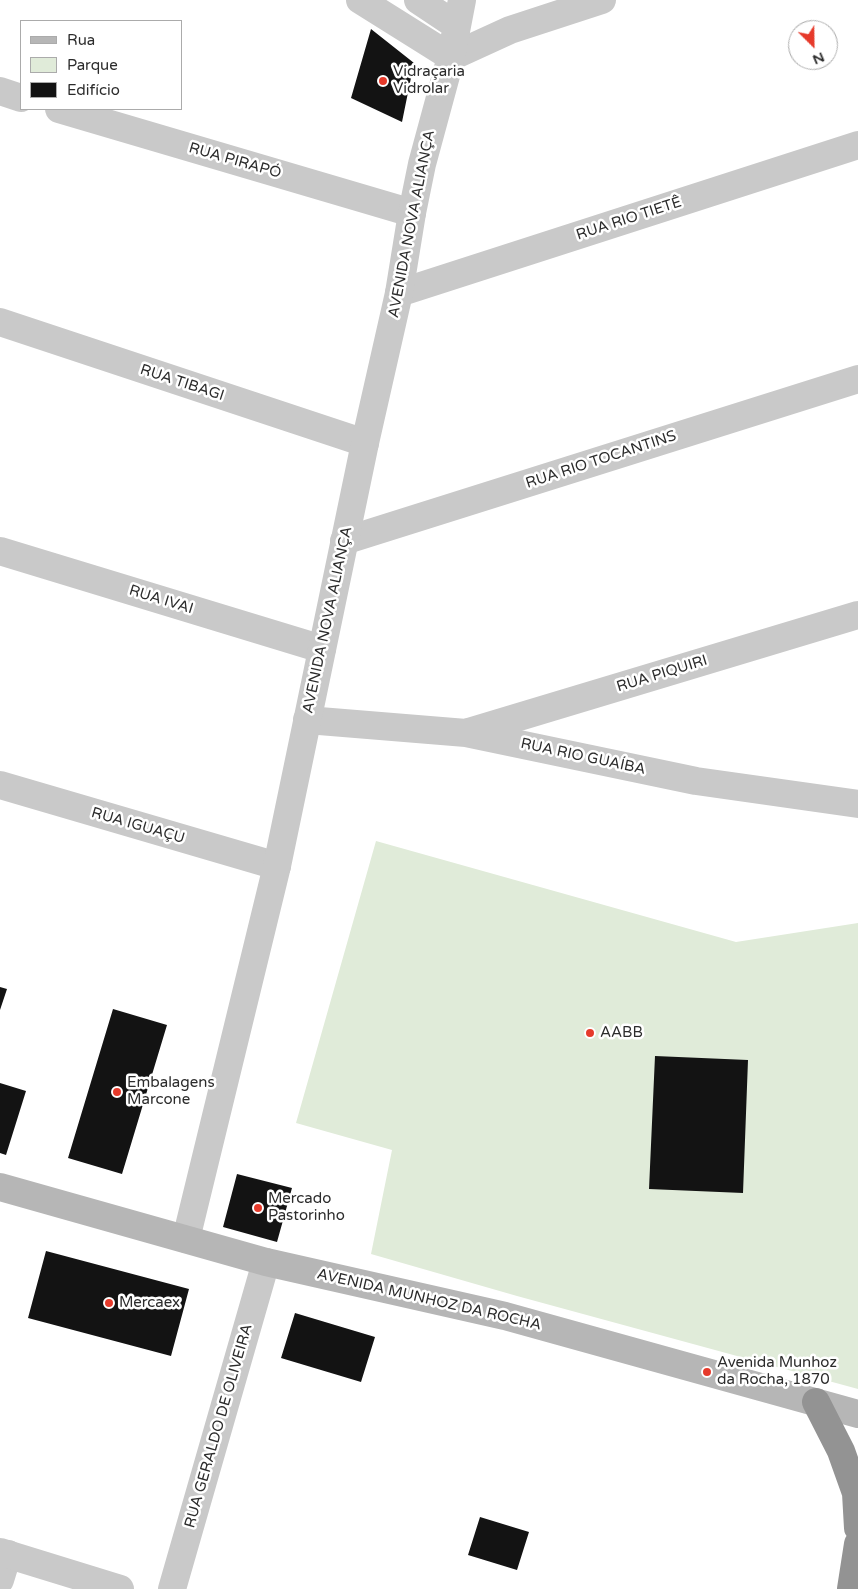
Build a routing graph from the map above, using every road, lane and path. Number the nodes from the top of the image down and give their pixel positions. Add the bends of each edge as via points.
1 (360, 0) edge
2 (418, 0) edge
3 (602, 0) edge
4 (459, 13) edge
5 (510, 30) junction
6 (451, 57) junction
7 (0, 91) edge
8 (20, 98) edge
9 (62, 110) edge
10 (858, 145) edge
11 (412, 213) junction
12 (399, 293) junction
13 (0, 322) edge
14 (858, 379) edge
15 (365, 444) junction
16 (344, 541) junction
17 (0, 551) edge
18 (858, 615) edge
19 (322, 649) junction
20 (307, 720) junction
21 (466, 733) junction
22 (0, 785) edge
23 (858, 804) edge
24 (277, 866) junction
25 (0, 1187) edge
26 (186, 1239) junction
27 (266, 1262) junction
28 (816, 1402) junction
29 (858, 1414) edge
30 (858, 1528) edge
31 (858, 1544) edge
32 (4, 1553) edge
33 (0, 1580) edge
34 (120, 1589) edge
35 (172, 1589) edge
36 (851, 1589) edge

1 - 6 street
2 - 4 street
3 - 5 street
4 - 5 street
4 - 6 street, AVENIDA NOVA ALIANÇA
5 - 6 street
6 - 11 street, AVENIDA NOVA ALIANÇA
7 - 8 street
9 - 11 street, RUA PIRAPÓ
10 - 12 street, RUA RIO TIETÊ
11 - 12 street, AVENIDA NOVA ALIANÇA
12 - 15 street, AVENIDA NOVA ALIANÇA
13 - 15 street, RUA TIBAGI
14 - 16 street, RUA RIO TOCANTINS
15 - 16 street, AVENIDA NOVA ALIANÇA
16 - 19 street, AVENIDA NOVA ALIANÇA
17 - 19 street, RUA IVAI
18 - 21 street, RUA PIQUIRI
19 - 20 street, AVENIDA NOVA ALIANÇA
20 - 21 street, RUA RIO GUAÍBA
20 - 24 street, AVENIDA NOVA ALIANÇA
21 - 23 street, RUA RIO GUAÍBA via 696,780
22 - 24 street, RUA IGUAÇU
24 - 26 street, AVENIDA NOVA ALIANÇA
25 - 26 main road, AVENIDA MUNHOZ DA ROCHA
26 - 27 main road, AVENIDA MUNHOZ DA ROCHA
27 - 28 main road, AVENIDA MUNHOZ DA ROCHA via 505,1316
27 - 35 street, RUA GERALDO DE OLIVEIRA
28 - 29 main road, AVENIDA MUNHOZ DA ROCHA
28 - 30 highway via 841,1451 856,1493
31 - 36 highway
32 - 33 street
32 - 34 street

